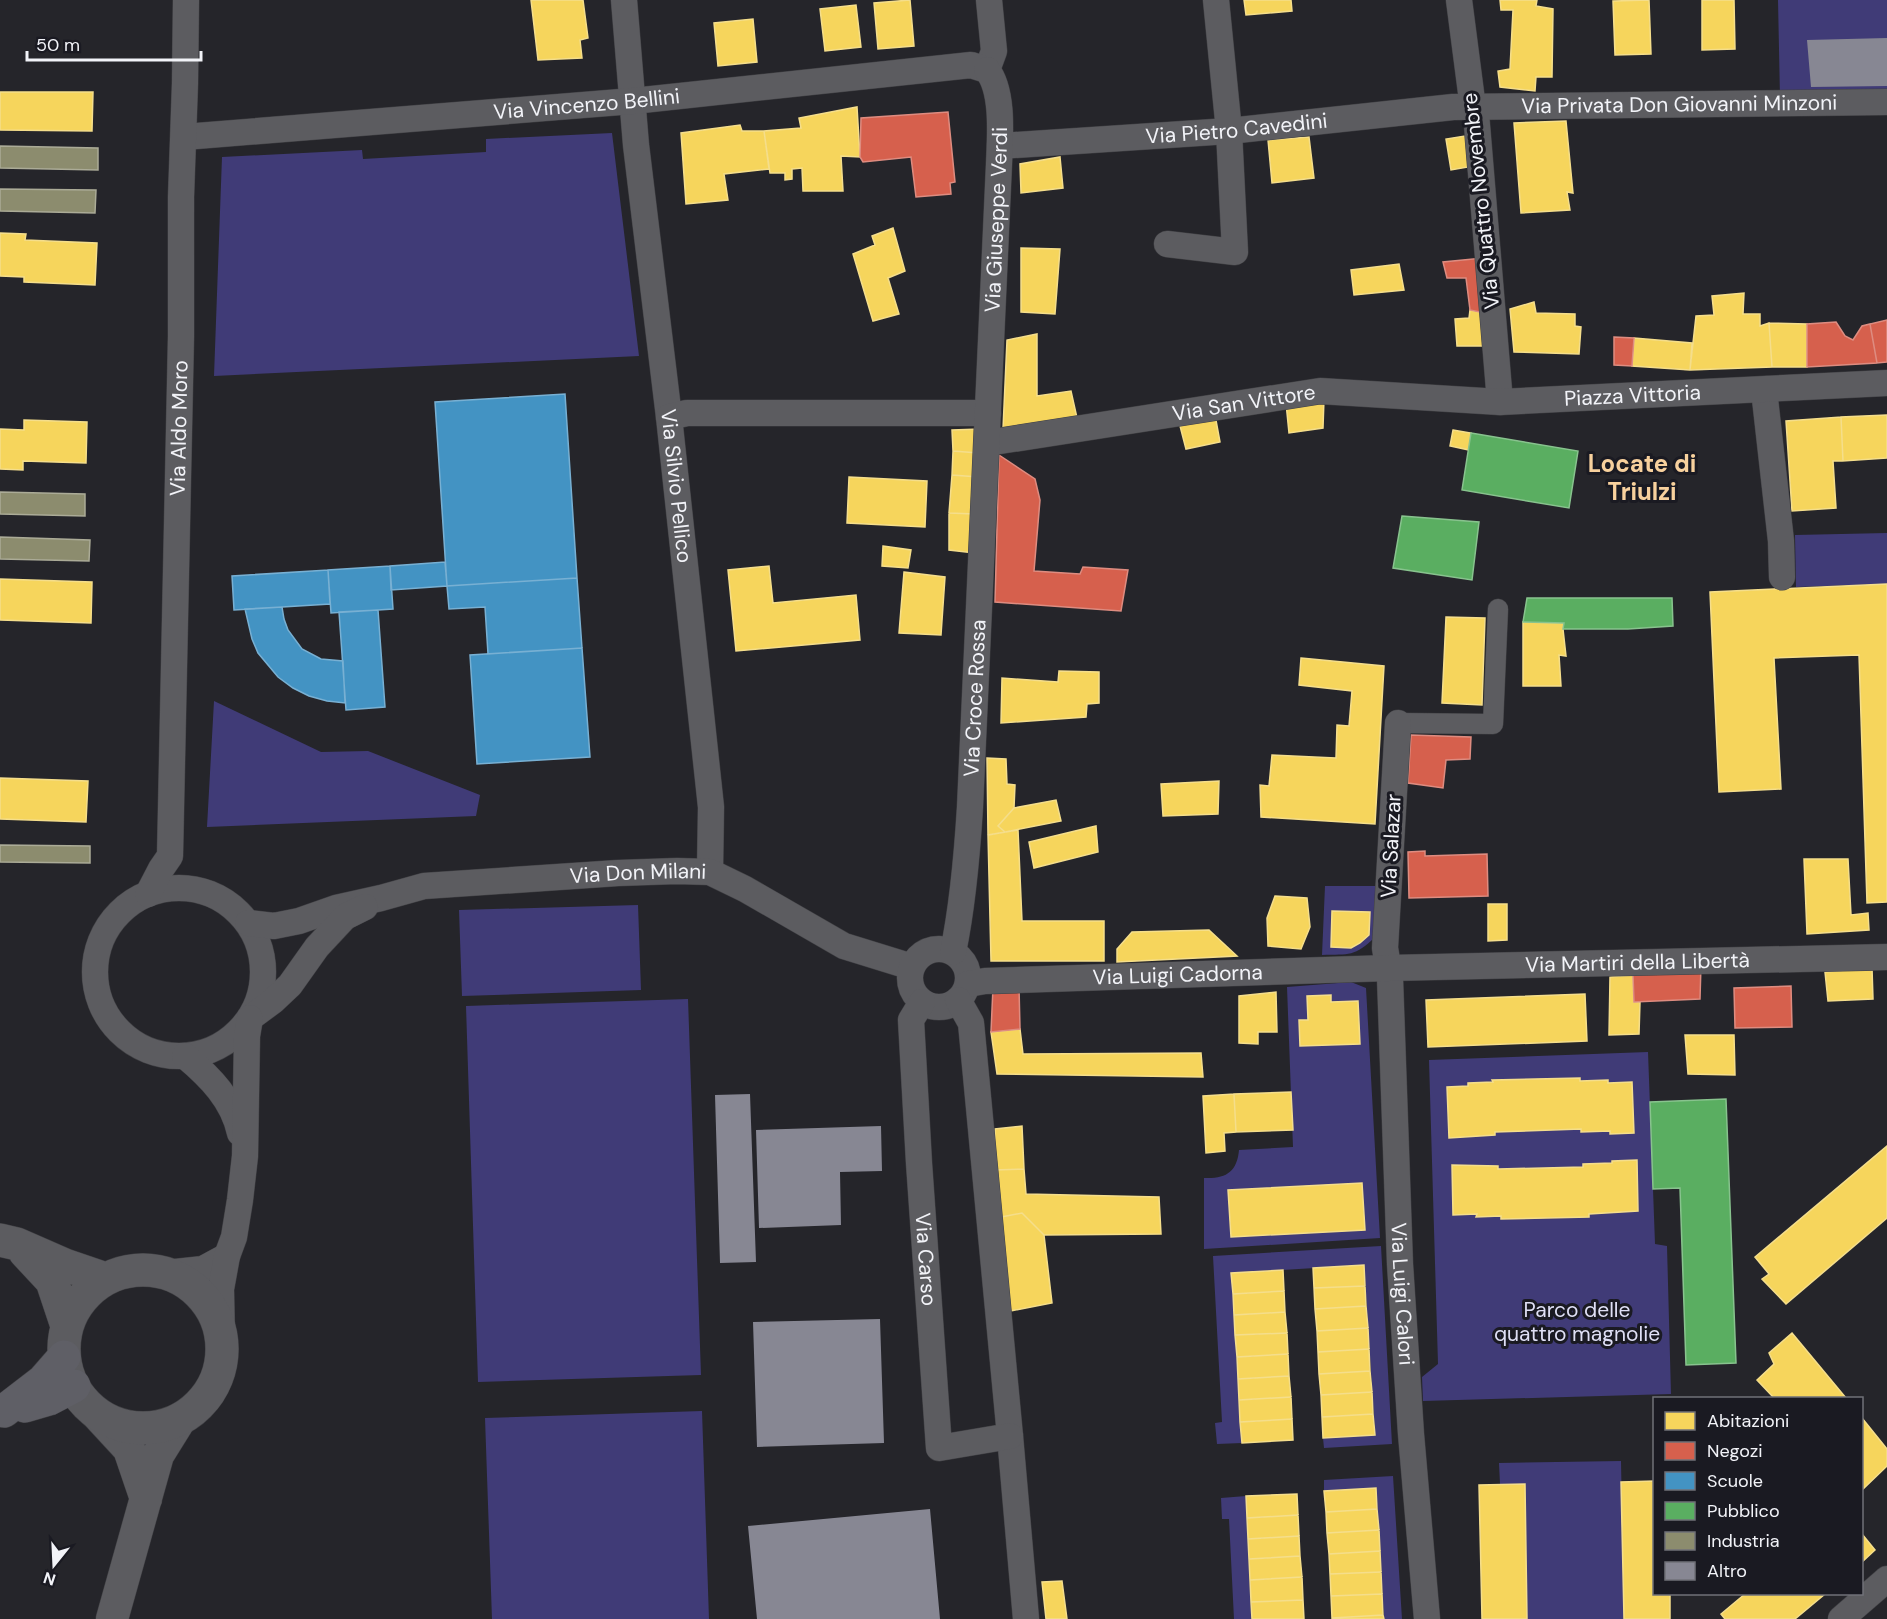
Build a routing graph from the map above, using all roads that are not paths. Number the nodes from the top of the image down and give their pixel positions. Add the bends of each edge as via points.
1 (186, 0) edge
2 (624, 0) edge
3 (989, 0) edge
4 (1216, 0) edge
5 (1459, 0) edge
6 (987, 70) junction
7 (633, 101) junction
8 (1887, 102) edge
9 (1473, 108) junction
10 (1229, 131) junction
11 (183, 136) junction
12 (1000, 146) junction
13 (1167, 244) dead end
14 (1887, 383) edge
15 (1766, 388) junction
16 (1500, 402) junction
17 (988, 413) junction
18 (669, 417) junction
19 (987, 444) junction
20 (1782, 577) dead end
21 (1498, 609) dead end
22 (1398, 723) joint
23 (170, 856) junction
24 (710, 872) junction
25 (202, 891) junction
26 (148, 894) junction
27 (381, 898) junction
28 (248, 923) junction
29 (953, 952) junction
30 (1887, 957) edge
31 (912, 967) junction
32 (1389, 968) junction
33 (963, 992) junction
34 (922, 1002) junction
35 (250, 1018) junction
36 (185, 1056) junction
37 (244, 1156) junction
38 (9, 1242) edge
39 (228, 1256) junction
40 (166, 1273) junction
41 (106, 1279) junction
42 (222, 1341) junction
43 (75, 1370) junction
44 (2, 1412) edge
45 (181, 1418) junction
46 (1010, 1436) junction
47 (147, 1499) junction
48 (1887, 1579) edge
49 (112, 1619) edge
50 (1026, 1619) edge
51 (1427, 1619) edge
52 (1841, 1619) edge

1 - 11 street, Via Aldo Moro
2 - 7 street, Via Silvio Pellico
3 - 6 street via 994,51
4 - 10 street
5 - 9 street, Via Quattro Novembre
6 - 7 street, Via Vincenzo Bellini via 971,65
6 - 12 street, Via Giuseppe Verdi via 997,91
7 - 11 street, Via Vincenzo Bellini
7 - 18 street, Via Silvio Pellico
8 - 9 street, Via Privata Don Giovanni Minzoni
9 - 10 street, Via Pietro Cavedini
9 - 16 street, Via Quattro Novembre
10 - 12 street, Via Pietro Cavedini
10 - 13 street via 1235,252
11 - 23 street, Via Aldo Moro
12 - 17 street, Via Giuseppe Verdi
14 - 15 street, Piazza Vittoria
15 - 16 street, Piazza Vittoria
15 - 20 street
16 - 19 street, Via San Vittore via 1320,391
17 - 18 street via 687,413
17 - 19 street, Via Giuseppe Verdi
18 - 24 street, Via Silvio Pellico via 711,807
19 - 29 street, Via Croce Rossa via 968,850
21 - 22 street via 1493,724
22 - 32 street, Via Salazar via 1385,948
23 - 25 street
23 - 26 street
24 - 27 street, Via Don Milani via 424,885
24 - 31 street, Via Don Milani via 844,946
25 - 26 street via 170,888
25 - 28 street via 230,905
26 - 36 street via 124,908 102,936 95,959 95,983 106,1016 121,1034 151,1052
27 - 28 street, Via Don Milani via 274,926
27 - 35 street, Via Don Milani via 345,917 290,985
28 - 35 street via 259,945 264,970 261,995
29 - 31 street via 925,952
29 - 33 street via 966,966 968,975
30 - 32 street, Via Martiri della Libertà
31 - 34 street via 911,986
32 - 33 street, Via Luigi Cadorna via 985,981
32 - 51 street, Via Luigi Calori via 1400,1264
33 - 34 street via 950,1005 940,1007
33 - 46 street via 971,1023
34 - 46 street, Via Carso via 911,1020 939,1448
35 - 36 street via 222,1045
35 - 37 street
36 - 37 street via 226,1099
37 - 39 street via 240,1200
38 - 41 main road
38 - 43 main road via 52,1281
39 - 40 street via 203,1269
39 - 42 street via 221,1289
40 - 41 main road via 135,1270
40 - 42 main road via 204,1299 213,1311
41 - 43 main road via 73,1312
42 - 45 main road via 221,1364 214,1386 194,1410
43 - 44 highway via 43,1382
43 - 45 main road via 106,1419 136,1428 159,1426
43 - 47 street via 129,1449
45 - 47 street via 158,1455
46 - 50 street
47 - 49 street
48 - 52 street

